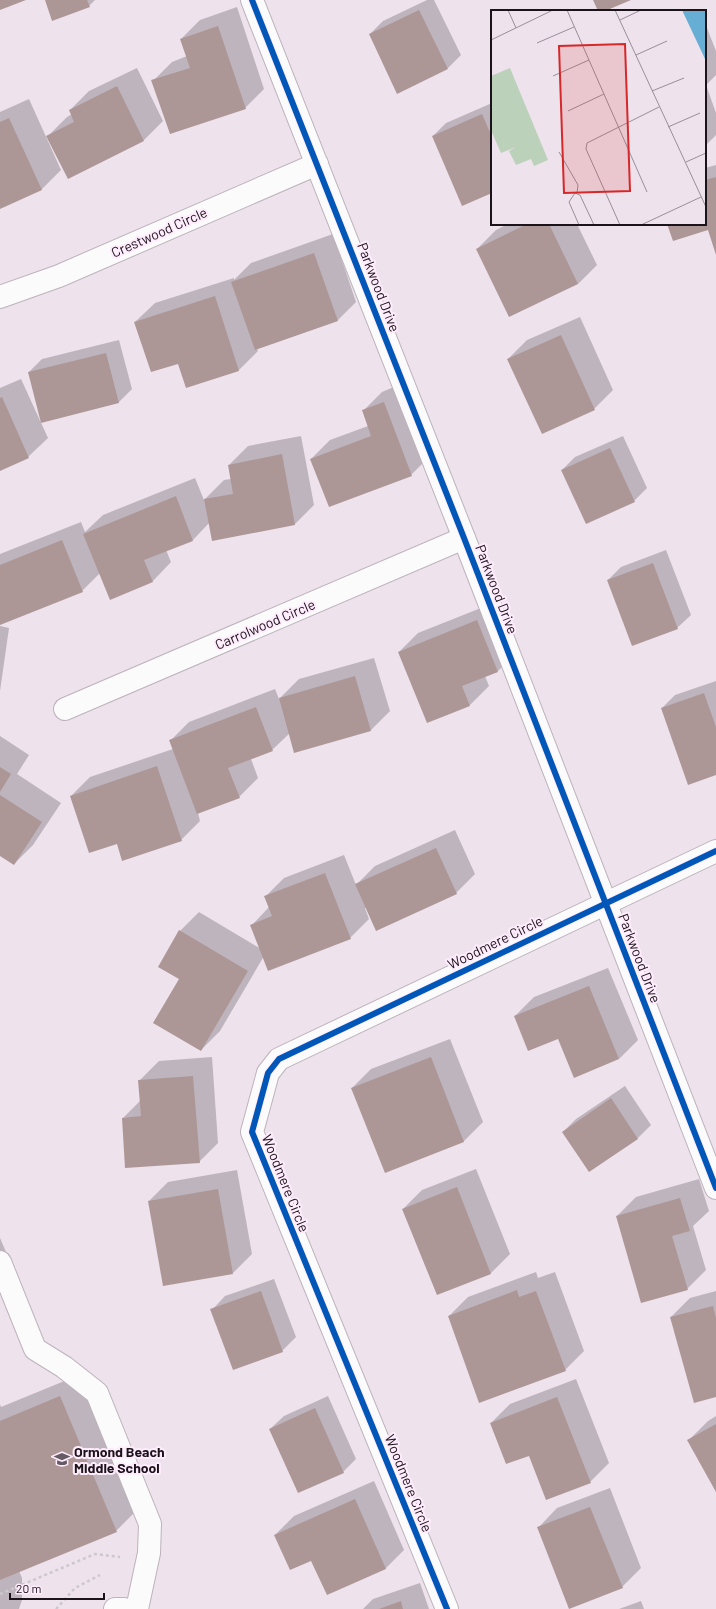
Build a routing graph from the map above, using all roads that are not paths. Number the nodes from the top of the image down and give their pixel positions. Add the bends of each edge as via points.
1 (252, 0) edge
2 (317, 164) junction
3 (0, 297) edge
4 (464, 538) junction
5 (65, 708) dead end
6 (716, 851) edge
7 (605, 903) junction
8 (716, 1188) edge
9 (0, 1262) edge
10 (115, 1609) edge
11 (124, 1609) edge
12 (137, 1609) edge
13 (447, 1609) edge

1 - 2 street, Parkwood Drive
2 - 3 street, Crestwood Circle via 59,276
2 - 4 street, Parkwood Drive
4 - 5 street, Carrolwood Circle
4 - 7 street, Parkwood Drive
6 - 7 street, Woodmere Circle
7 - 8 street, Parkwood Drive
7 - 13 street, Woodmere Circle via 279,1059 268,1073 252,1132
9 - 12 street via 34,1349 64,1367 97,1393 150,1524 149,1553
10 - 11 street

